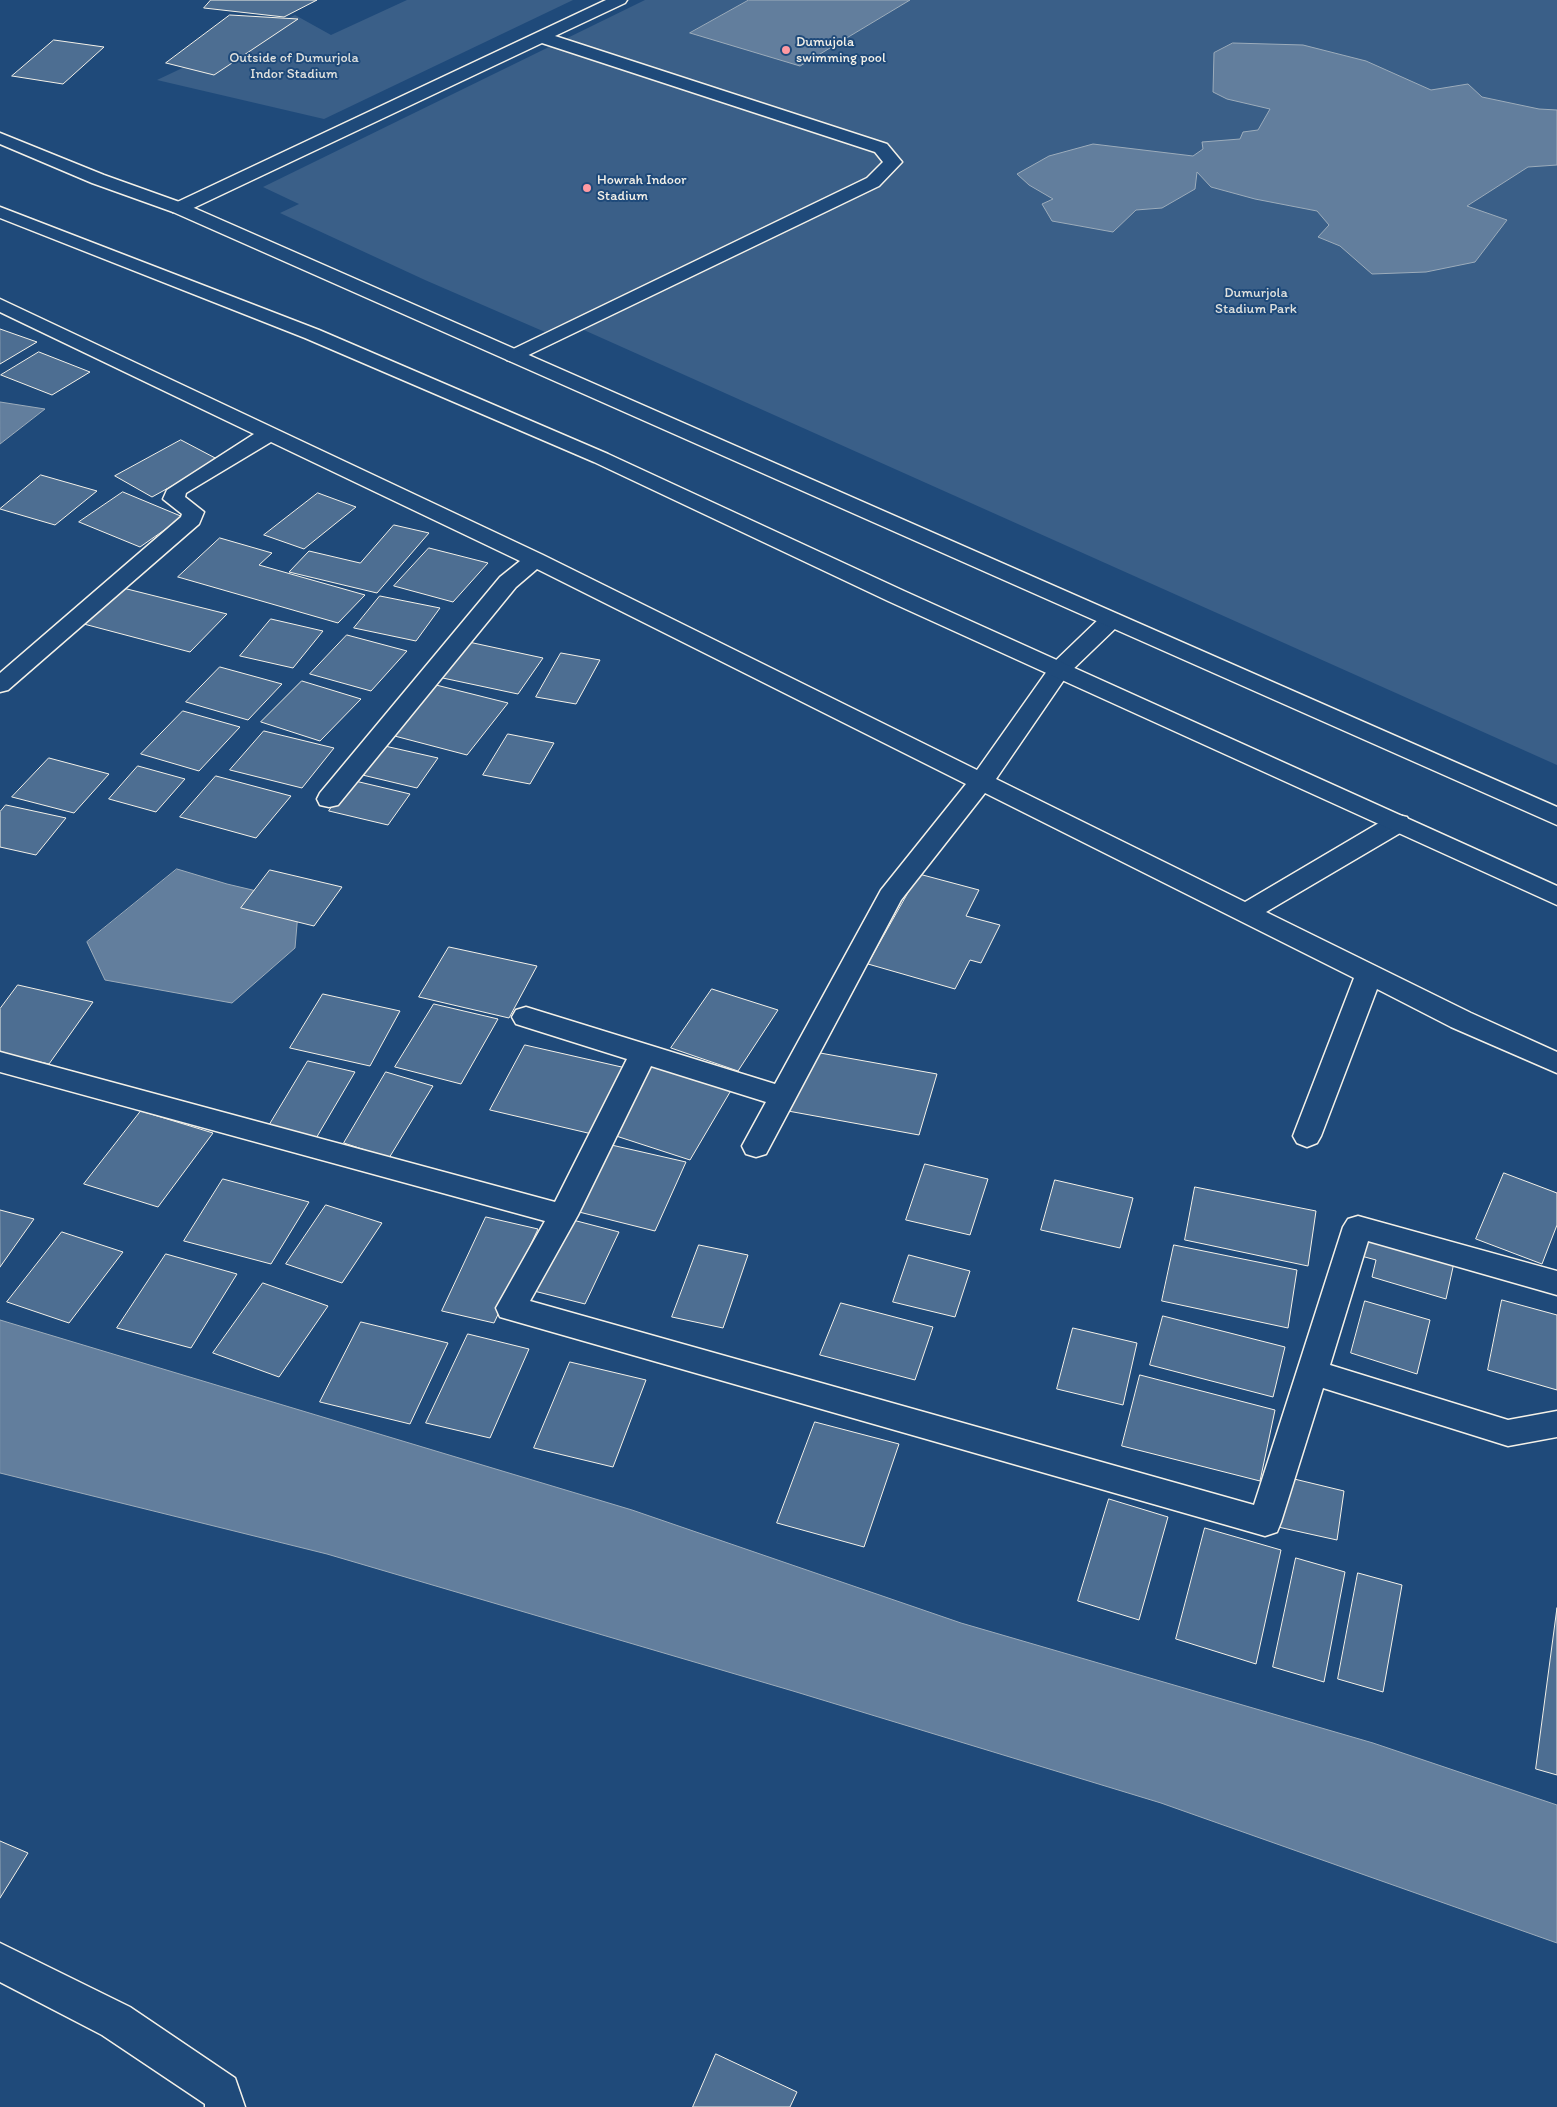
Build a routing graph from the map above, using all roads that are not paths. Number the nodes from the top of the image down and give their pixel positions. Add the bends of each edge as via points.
1 (618, 0) edge
2 (541, 37) junction
3 (0, 138) edge
4 (179, 208) junction
5 (0, 212) edge
6 (0, 305) edge
7 (514, 356) junction
8 (269, 434) junction
9 (535, 560) junction
10 (1111, 620) junction
11 (1060, 669) junction
12 (0, 685) edge
13 (981, 782) junction
14 (330, 799) dead end
15 (1557, 817) edge
16 (1398, 823) junction
17 (1557, 896) edge
18 (1245, 913) junction
19 (1369, 974) junction
20 (526, 1017) dead end
21 (644, 1053) junction
22 (0, 1062) edge
23 (1557, 1063) edge
24 (783, 1096) junction
25 (1307, 1136) dead end
26 (756, 1146) dead end
27 (563, 1215) junction
28 (1557, 1283) edge
29 (1311, 1372) junction
30 (1557, 1424) edge
31 (0, 1962) edge
32 (225, 2107) edge

1 - 2 street
2 - 4 street
2 - 7 street via 881,148 893,162 873,182
3 - 4 street
4 - 7 street
5 - 11 street via 303,330 601,458
6 - 8 street
7 - 10 street
8 - 9 street
8 - 12 street via 179,489 174,499 194,512 191,519
9 - 13 street
9 - 14 street via 508,582
10 - 11 street
10 - 15 street
11 - 13 street
11 - 16 street
13 - 18 street
13 - 24 street via 890,896
16 - 17 street
16 - 18 street
18 - 19 street
19 - 23 street
19 - 25 street
20 - 21 street
21 - 24 street
21 - 27 street
22 - 27 street
24 - 26 street
27 - 29 street via 511,1308 1265,1522
28 - 29 street via 1358,1227
29 - 30 street via 1508,1433
31 - 32 street via 116,2020 220,2092

